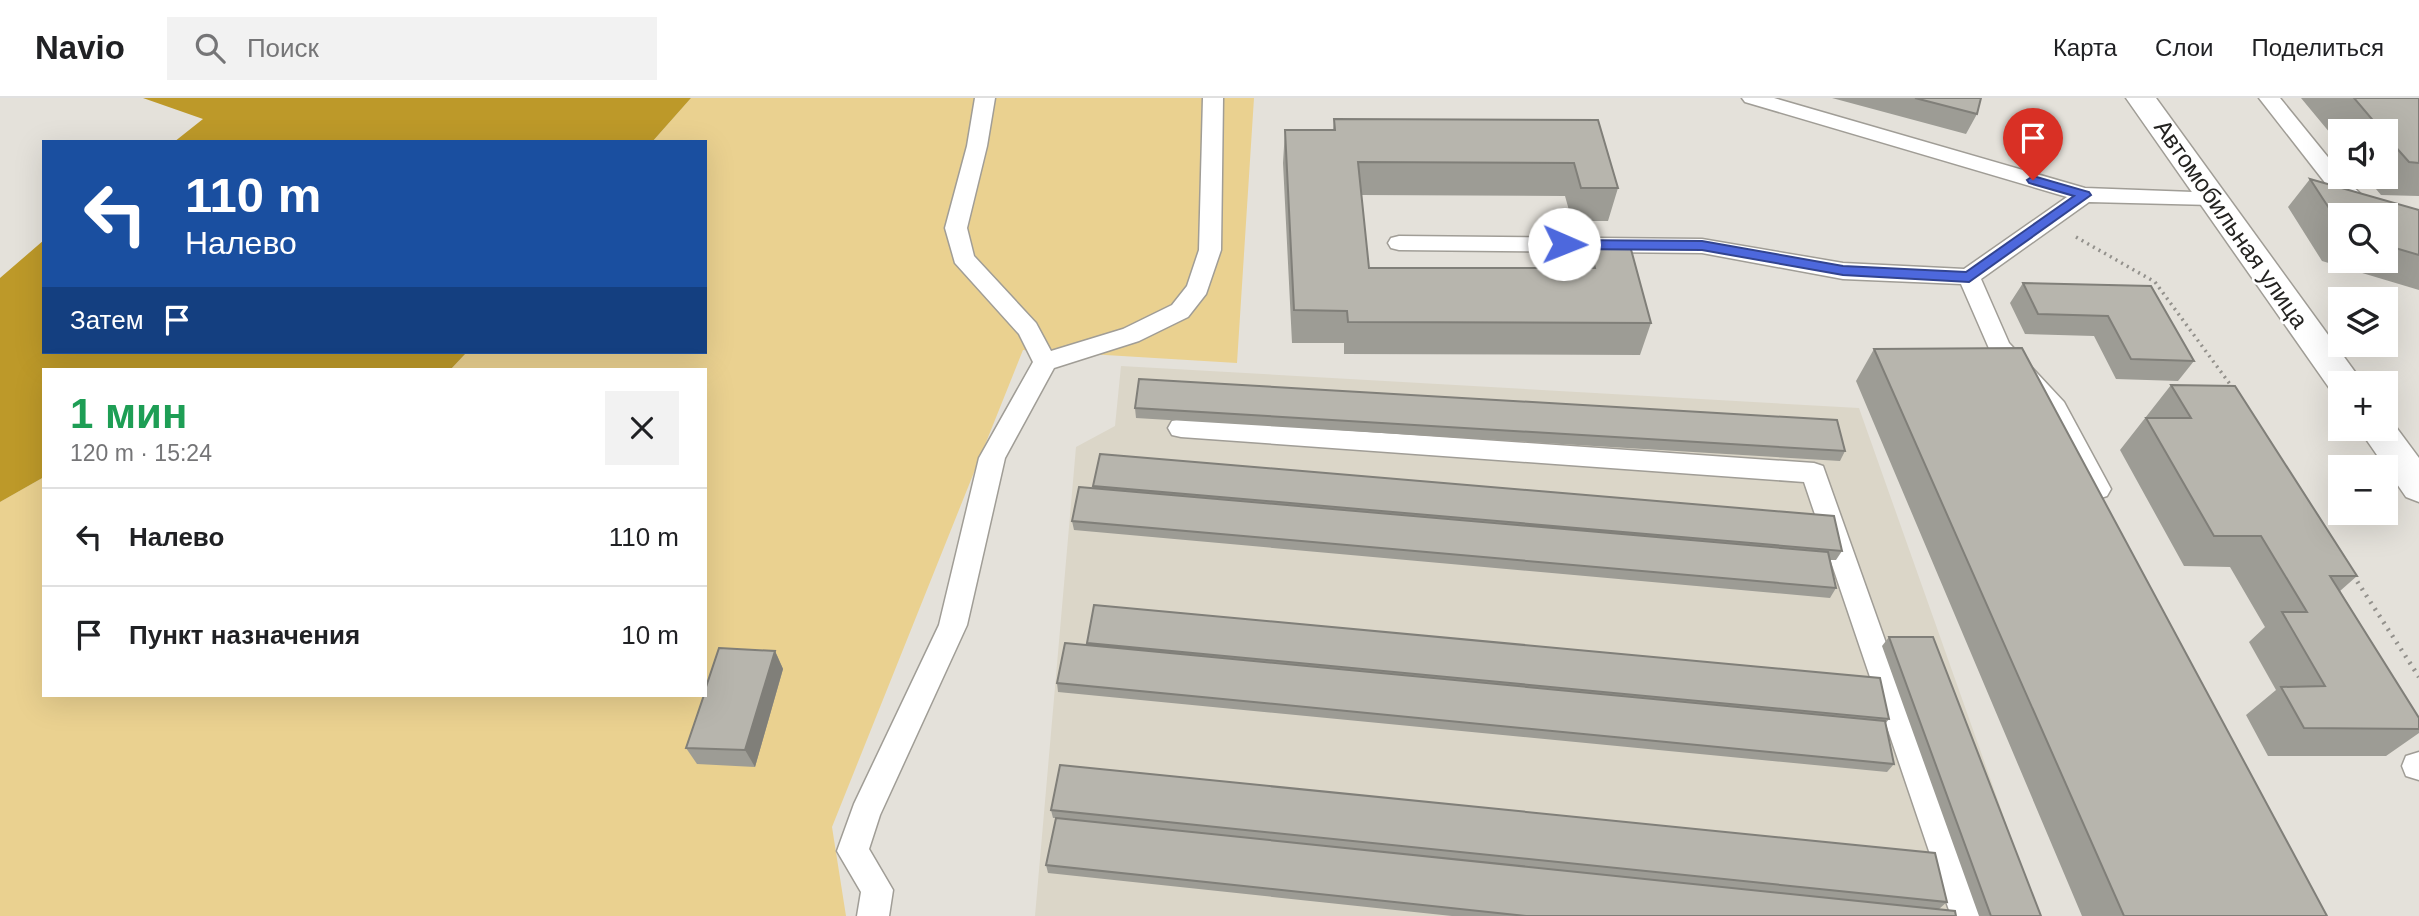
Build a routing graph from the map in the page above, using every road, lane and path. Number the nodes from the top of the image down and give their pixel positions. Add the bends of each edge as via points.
1 (985, 98) edge
2 (1213, 98) edge
3 (1752, 98) edge
4 (2141, 98) edge
5 (2269, 98) edge
6 (2084, 195) junction
7 (2212, 198) junction
8 (2357, 203) edge
9 (2398, 217) edge
10 (2412, 219) edge
11 (2048, 221) junction
12 (1399, 243) dead end
13 (1969, 277) junction
14 (1045, 362) junction
15 (2335, 371) edge
16 (2241, 399) edge
17 (1181, 428) dead end
18 (2386, 441) edge
19 (2419, 487) edge
20 (2113, 518) edge
21 (2352, 573) edge
22 (2419, 677) edge
23 (873, 916) edge
24 (1967, 916) edge

1 - 14 lane via 956,228 963,258 1028,329
2 - 14 lane via 1210,250 1199,288 1180,311 1131,335
3 - 6 lane
4 - 7 street, Автомобильная улица
5 - 8 lane
6 - 7 lane
6 - 11 lane
7 - 15 street, Автомобильная улица
9 - 10 lane
11 - 13 lane
11 - 16 path via 2155,282
12 - 13 lane via 1702,246 1843,271
13 - 20 lane via 1999,347 2055,409
14 - 23 lane via 992,458 953,625 865,814 853,851 877,890
17 - 24 lane via 1814,474
18 - 19 street
21 - 22 path

